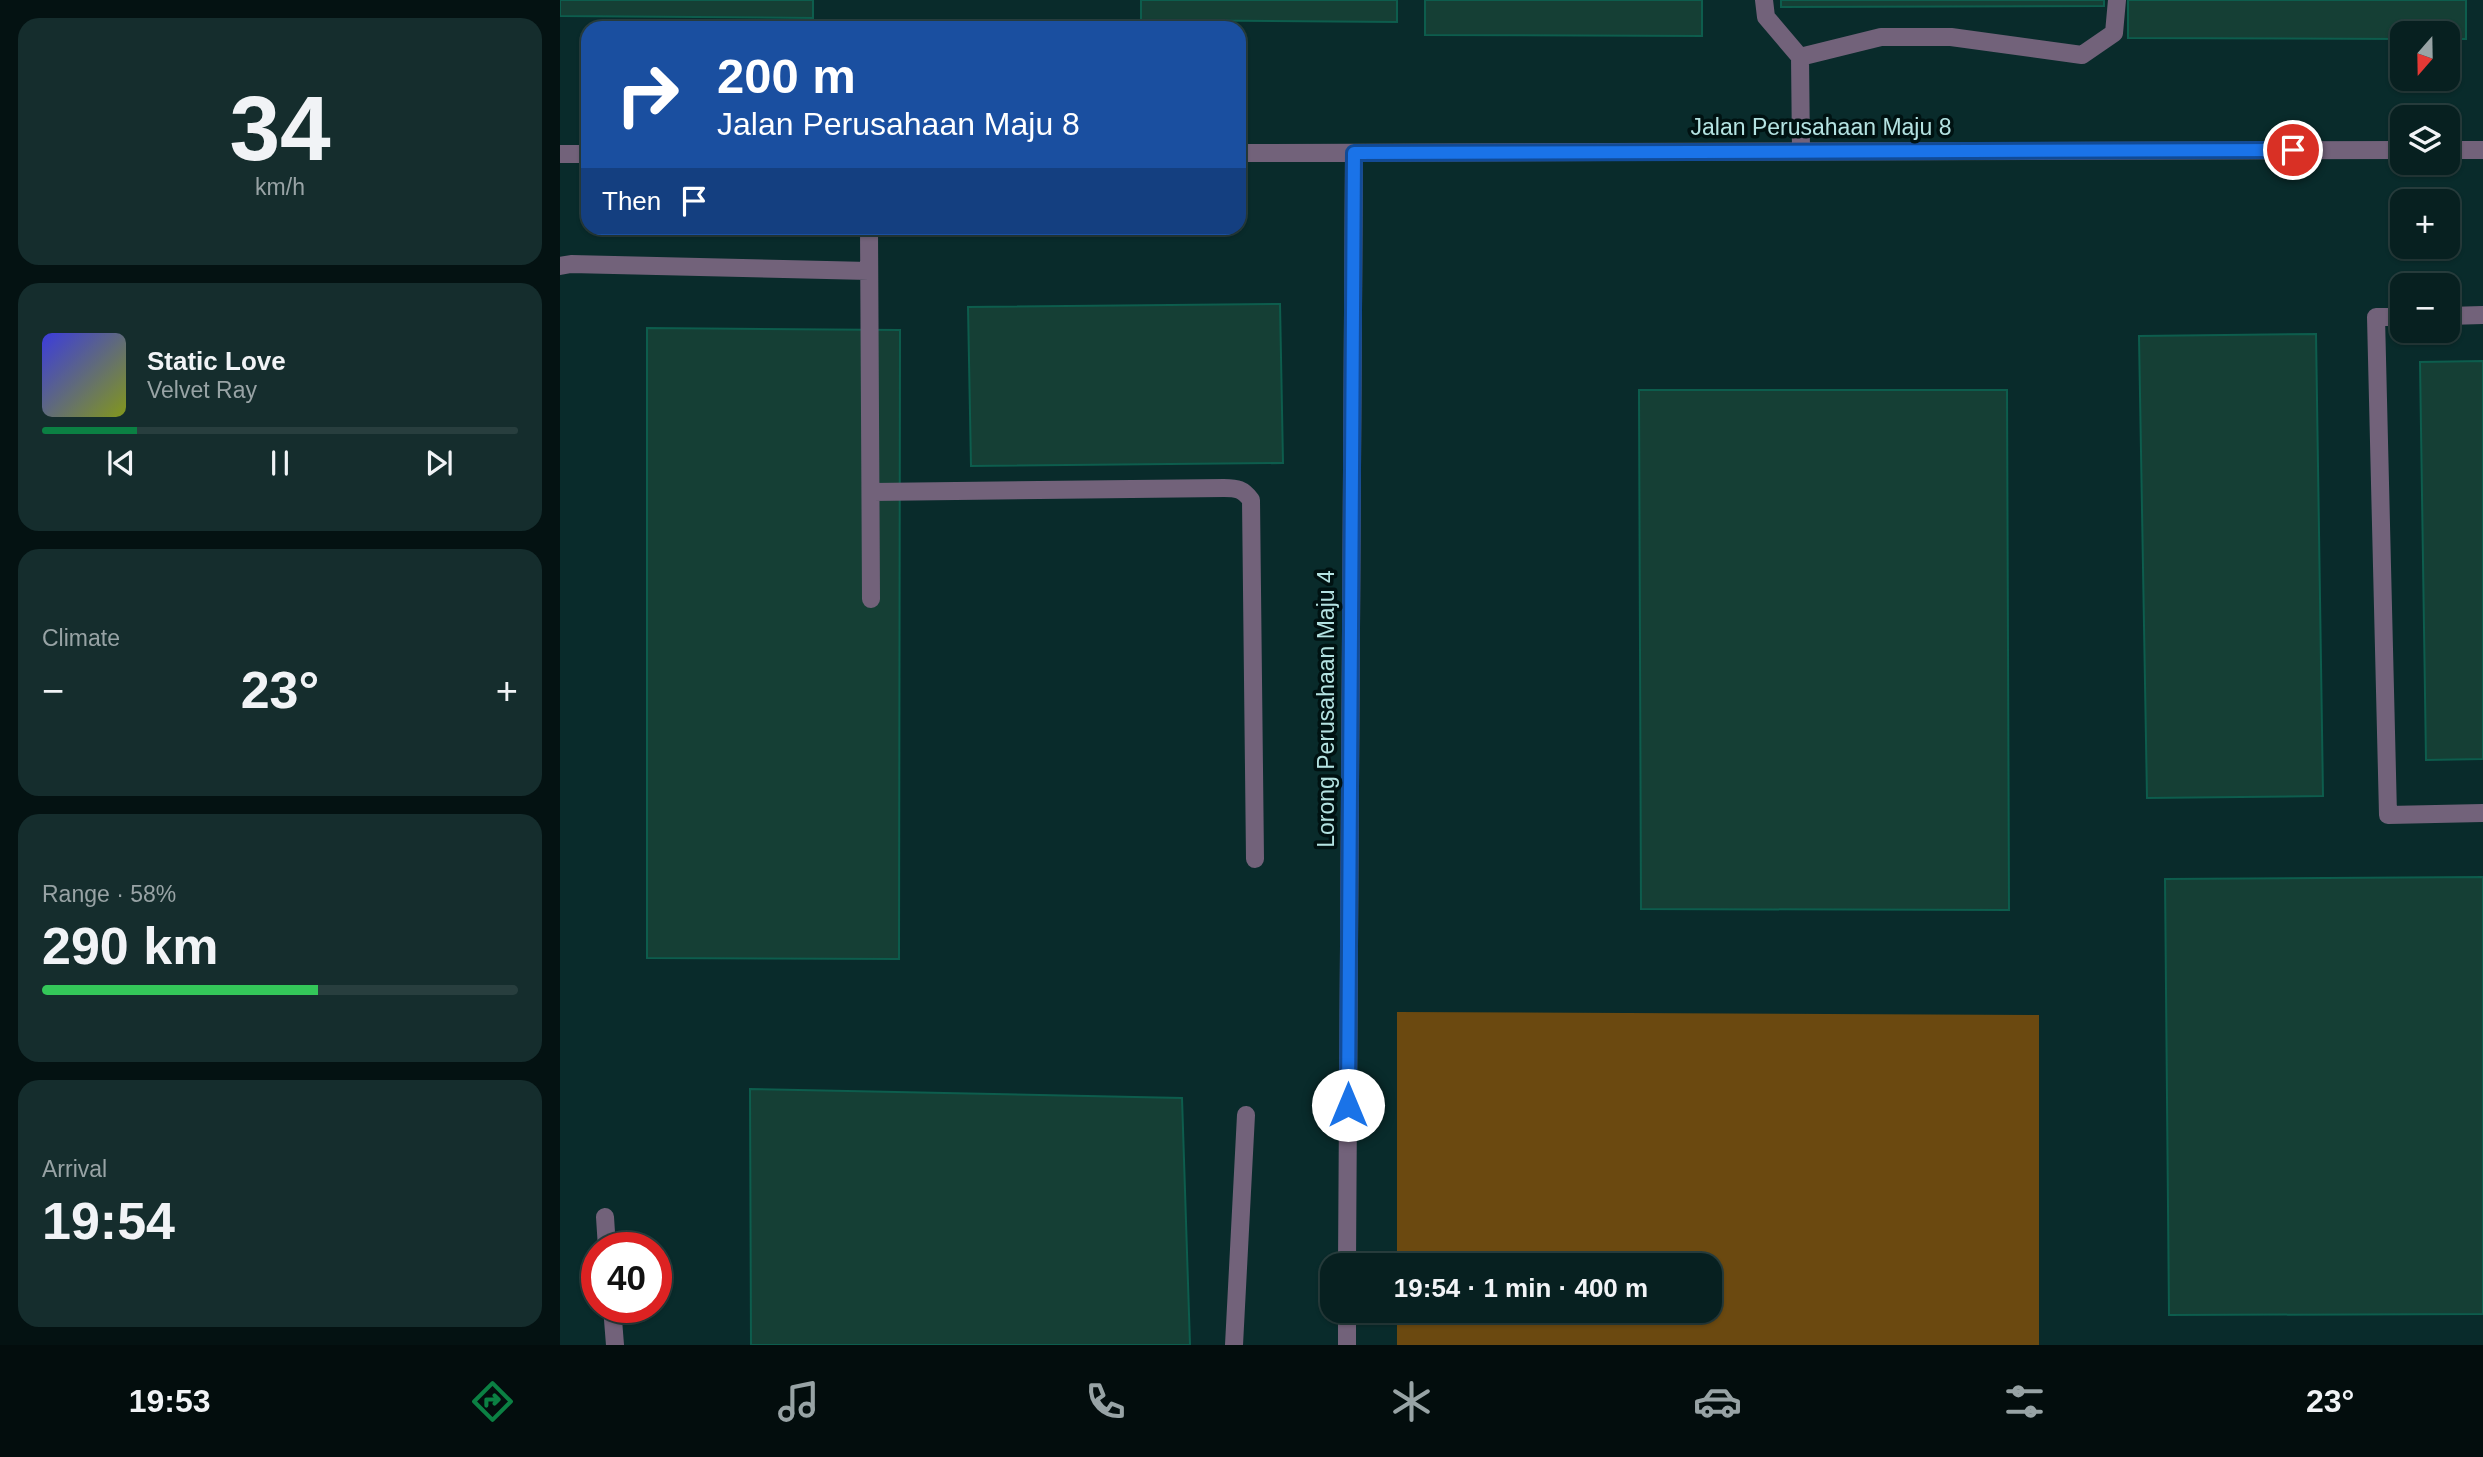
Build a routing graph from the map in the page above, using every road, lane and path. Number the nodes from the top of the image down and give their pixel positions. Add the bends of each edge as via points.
1 (1764, 0) edge
2 (2117, 0) edge
3 (1800, 57) junction
4 (2390, 150) edge
5 (2460, 150) edge
6 (2483, 150) edge
7 (1801, 151) junction
8 (1246, 153) edge
9 (1354, 153) junction
10 (560, 154) edge
11 (581, 154) edge
12 (869, 235) edge
13 (560, 266) edge
14 (869, 271) junction
15 (2460, 316) edge
16 (2483, 316) edge
17 (2390, 317) edge
18 (873, 492) junction
19 (871, 599) dead end
20 (2483, 813) edge
21 (1255, 859) dead end
22 (1246, 1115) dead end
23 (605, 1217) dead end
24 (606, 1232) edge
25 (1347, 1253) edge
26 (613, 1323) edge
27 (1347, 1323) edge
28 (615, 1345) edge
29 (1234, 1345) edge
30 (1347, 1345) edge

1 - 3 street via 1766,17
2 - 3 street via 2114,33 2082,55 1951,37 1881,37
3 - 7 street
4 - 7 street, Jalan Perusahaan Maju 8
5 - 6 street
7 - 9 street, Jalan Perusahaan Maju 8
8 - 9 street, Jalan Perusahaan Maju 8
9 - 25 street, Lorong Perusahaan Maju 4
10 - 11 street
12 - 14 street
13 - 14 street
14 - 18 street
15 - 16 street
17 - 20 street via 2375,317 2388,815
18 - 19 street
18 - 21 street via 1224,488 1247,494 1251,500
22 - 29 street
23 - 24 street
26 - 28 street
27 - 30 street

